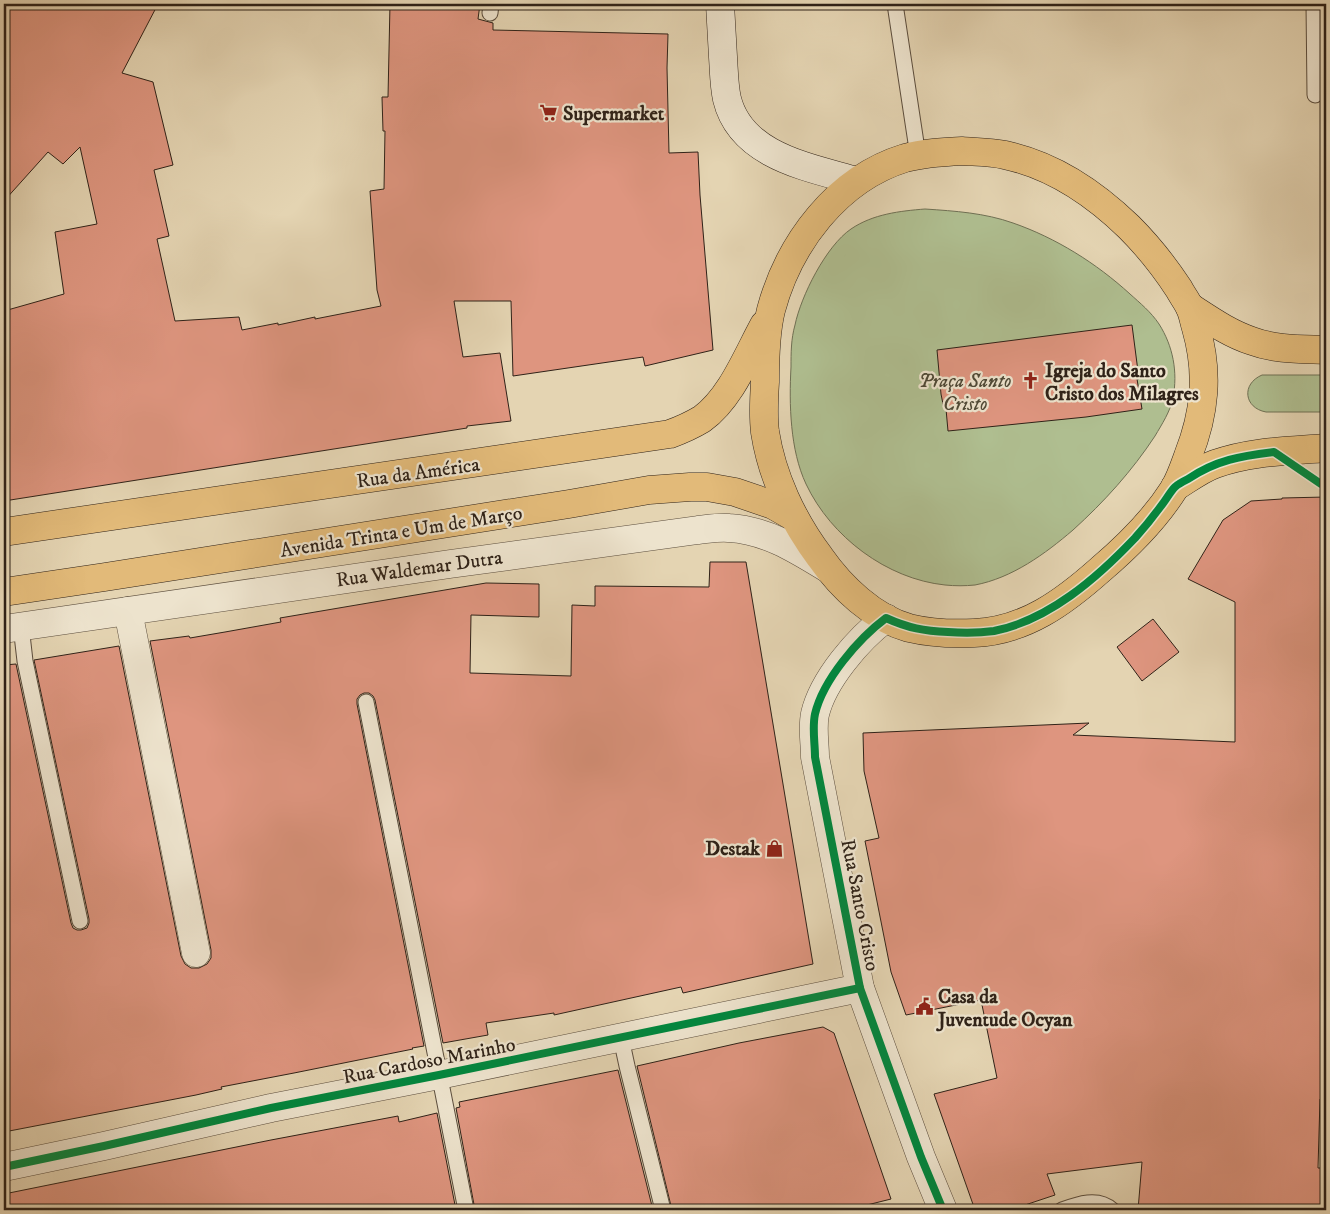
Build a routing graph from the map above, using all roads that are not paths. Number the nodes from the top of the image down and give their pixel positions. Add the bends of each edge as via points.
1 (720, 4) edge
2 (895, 4) edge
3 (1314, 4) edge
4 (1315, 95) dead end
5 (918, 156) junction
6 (856, 181) junction
7 (1190, 307) junction
8 (770, 313) junction
9 (1326, 350) edge
10 (1326, 448) edge
11 (1175, 487) junction
12 (794, 517) junction
13 (4, 532) edge
14 (827, 568) junction
15 (4, 592) edge
16 (128, 611) junction
17 (886, 618) junction
18 (12, 628) edge
19 (366, 702) dead end
20 (80, 922) dead end
21 (196, 953) dead end
22 (860, 988) junction
23 (622, 1038) junction
24 (439, 1075) junction
25 (4, 1167) edge
26 (466, 1210) edge
27 (663, 1210) edge
28 (943, 1210) edge
29 (1062, 1210) edge
30 (1112, 1210) edge

1 - 6 street via 727,100 745,133 756,143 788,160
2 - 5 lane
3 - 4 lane
5 - 6 main road via 903,159
5 - 7 main road via 934,152 982,152 1026,161 1058,174 1102,203 1142,240
6 - 8 main road via 815,222 799,245 786,269
7 - 9 main road via 1253,342 1289,349
7 - 11 main road via 1203,359 1204,393 1194,441
8 - 12 main road via 764,428 780,484
8 - 13 main road, Rua da América via 722,400 702,419 670,434
10 - 11 main road via 1242,455 1214,464
11 - 17 main road via 1151,519 1108,563 1070,595 1037,616 1013,626 976,633 911,628
12 - 14 main road
12 - 15 main road, Avenida Trinta e Um de Março via 773,505 735,492 698,487 657,489
14 - 16 street, Rua Waldemar Dutra via 764,534 727,527
14 - 17 main road via 857,599
16 - 18 street, Rua Waldemar Dutra
16 - 21 street
17 - 22 street, Rua Santo Cristo via 863,637 842,662 822,694 814,723 816,757
18 - 20 lane via 25,662
19 - 24 lane
22 - 23 street, Rua Cardoso Marinho
22 - 28 street, Rua Santo Cristo
23 - 24 street, Rua Cardoso Marinho
23 - 27 lane
24 - 25 street, Rua Cardoso Marinho
24 - 26 lane
29 - 30 lane via 1099,1203

